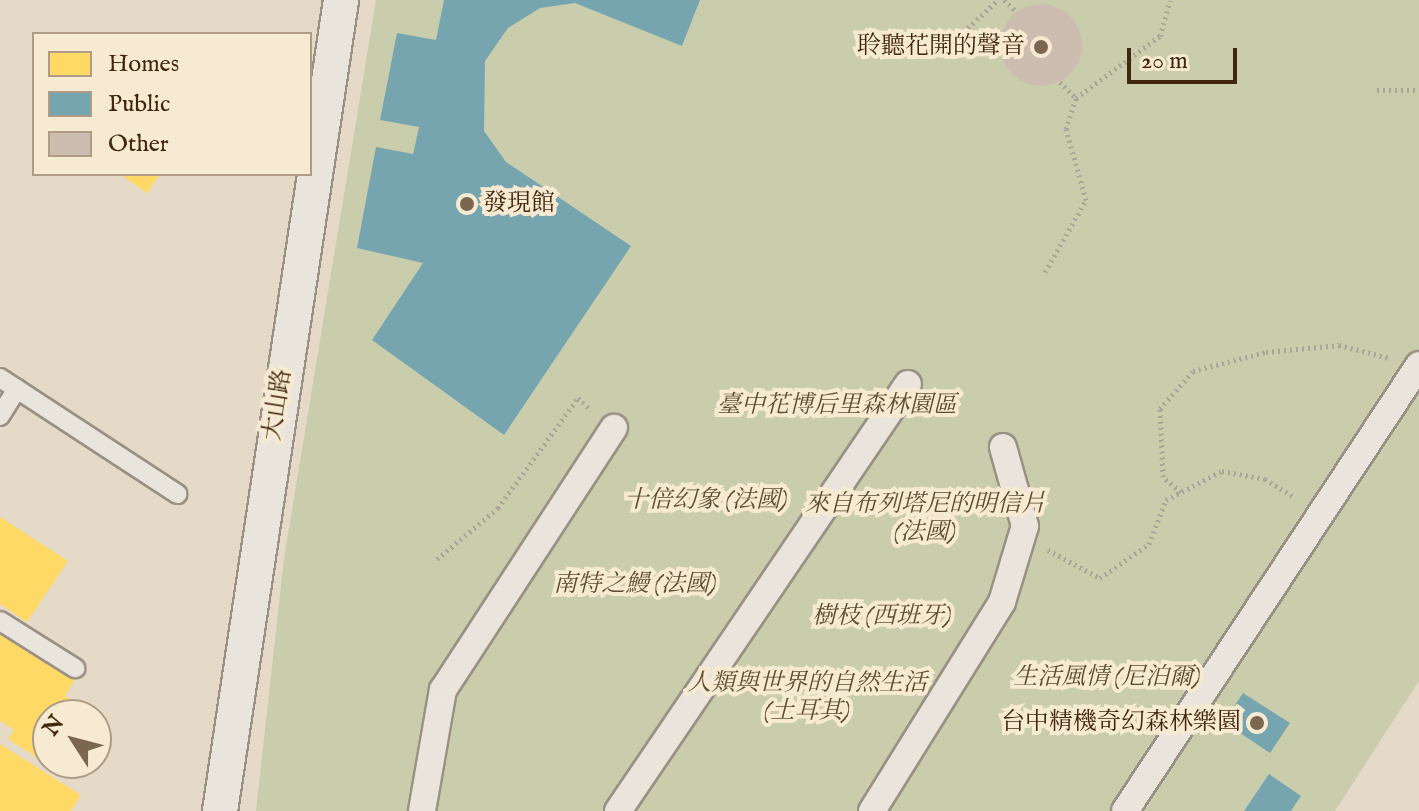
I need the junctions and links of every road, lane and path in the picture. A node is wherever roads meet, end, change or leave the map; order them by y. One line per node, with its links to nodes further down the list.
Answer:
1 (341, 0): 10 (street, 大山路)
2 (1001, 0): 4 (path); 5 (path)
3 (1170, 0): 9 (path)
4 (1017, 12)
5 (935, 39)
6 (1060, 82): 9 (path)
7 (1377, 90): 8 (path)
8 (1419, 90)
9 (1076, 98): 13 (path)
10 (315, 132): 11 (street, 大山路)
11 (312, 153)
12 (309, 176): 28 (street, 大山路)
13 (1045, 272)
14 (1419, 366): 21 (path); 23 (street)
15 (0, 378): 17 (lane)
16 (908, 384): 30 (street)
17 (17, 389): 18 (lane); 22 (lane)
18 (0, 416)
19 (614, 428): 25 (path); 29 (street)
20 (1003, 447): 24 (street)
21 (1181, 492): 23 (path); 24 (path)
22 (177, 494)
23 (1320, 512): 32 (street)
24 (1025, 526): 31 (street)
25 (437, 559)
26 (0, 621): 27 (lane)
27 (75, 668)
28 (220, 811)
29 (422, 811)
30 (618, 811)
31 (872, 811)
32 (1125, 811)

